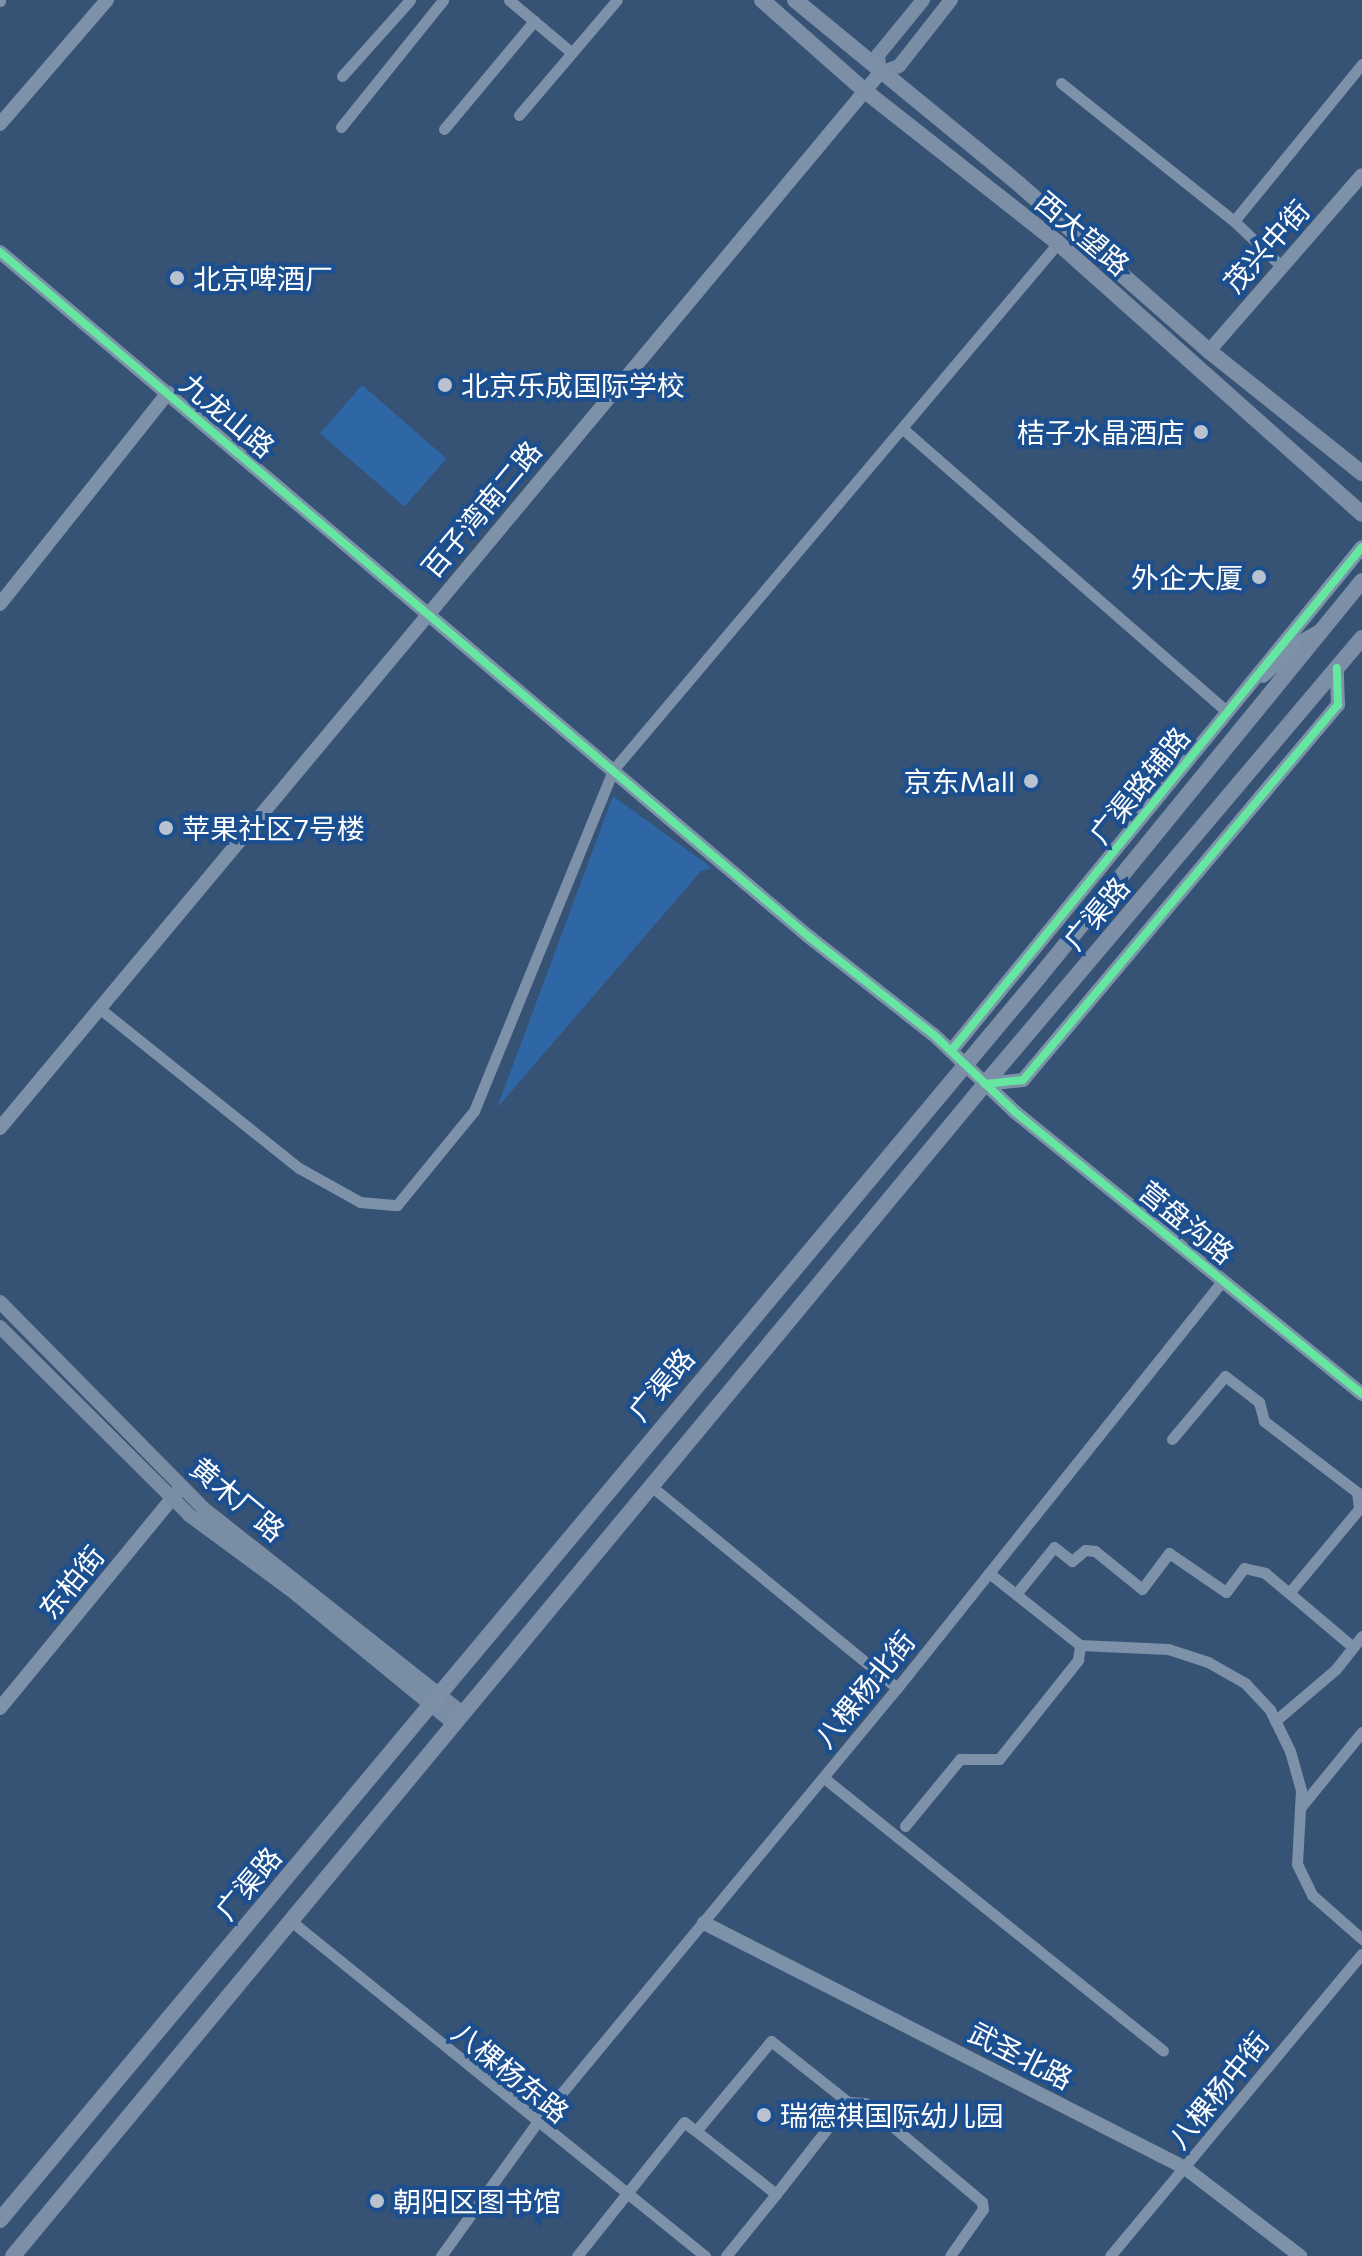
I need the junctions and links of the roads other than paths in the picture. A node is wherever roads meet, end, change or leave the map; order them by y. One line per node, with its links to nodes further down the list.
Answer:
1 (107, 0): 18 (street)
2 (410, 0): 14 (street)
3 (443, 0): 19 (street)
4 (509, 0): 10 (street)
5 (617, 0): 11 (street)
6 (762, 0): 16 (main road, 西大望路)
7 (795, 0): 13 (main road, 西大望路)
8 (923, 0): 13 (main road)
9 (951, 0): 13 (main road)
10 (534, 21): 11 (street); 20 (street)
11 (572, 53): 17 (street)
12 (1362, 64): 22 (street)
13 (880, 73): 16 (street, 百子湾南二路); 26 (main road, 西大望路)
14 (342, 76)
15 (1061, 83): 22 (street)
16 (865, 91): 23 (main road, 西大望路); 34 (street, 百子湾南二路)
17 (519, 115)
18 (0, 124)
19 (341, 127)
20 (444, 129)
21 (1362, 175): 25 (street, 茂兴中街)
22 (1234, 221): 25 (street)
23 (1058, 243): 28 (street); 30 (main road, 西大望路)
24 (0, 252): 27 (street, 九龙山路)
25 (1279, 264): 26 (street, 茂兴中街)
26 (1209, 351): 29 (main road, 西大望路)
27 (168, 393): 33 (street); 34 (street, 九龙山路)
28 (903, 429): 39 (street); 40 (street)
29 (1362, 473)
30 (1362, 514)
31 (1362, 547): 38 (street, 广渠路辅路)
32 (1362, 581): 35 (main road, 广渠路)
33 (0, 604)
34 (428, 612): 40 (street, 九龙山路); 41 (street, 百子湾南二路)
35 (1322, 630): 38 (street); 43 (main road, 广渠路)
36 (1362, 638): 37 (main road, 广渠路)
37 (1337, 668): 44 (main road, 广渠路); 44 (street)
38 (1249, 685): 39 (street, 广渠路辅路)
39 (1226, 711): 42 (street, 广渠路辅路)
40 (613, 770): 41 (street); 42 (street, 营盘沟路)
41 (99, 1008): 45 (street, 百子湾南二路)
42 (951, 1051): 43 (street, 营盘沟路)
43 (965, 1064): 44 (street, 营盘沟路); 61 (main road, 广渠路)
44 (985, 1084): 46 (street, 营盘沟路); 51 (main road, 广渠路)
45 (0, 1128)
46 (1223, 1280): 49 (street, 营盘沟路); 53 (street, 八棵杨北街)
47 (0, 1302): 52 (main road, 黄木厂路)
48 (0, 1327): 52 (main road, 黄木厂路)
49 (1362, 1394)
50 (1172, 1439): 54 (street)
51 (651, 1486): 60 (street); 63 (main road, 广渠路)
52 (176, 1493): 61 (main road, 黄木厂路); 62 (street, 东柏街)
53 (989, 1573): 55 (street); 60 (street, 八棵杨北街)
54 (1289, 1593): 55 (street); 58 (street)
55 (1016, 1594): 57 (street)
56 (1362, 1636): 58 (street)
57 (1080, 1645): 64 (street); 68 (street)
58 (1353, 1647): 64 (street)
59 (1310, 1680): 64 (street)
60 (897, 1688): 66 (street, 八棵杨北街)
61 (436, 1700): 63 (main road, 黄木厂路); 80 (main road, 广渠路)
62 (0, 1708)
63 (458, 1718): 69 (main road, 广渠路)
64 (1280, 1718): 67 (street)
65 (1362, 1732): 67 (street)
66 (824, 1778): 70 (street, 八棵杨北街); 73 (street)
67 (1300, 1808): 71 (street)
68 (905, 1826)
69 (291, 1921): 75 (street, 八棵杨东路); 81 (main road, 广渠路)
70 (704, 1923): 75 (street, 八棵杨北街); 77 (street, 武圣北路)
71 (1362, 1939)
72 (1362, 1954): 77 (street, 八棵杨中街)
73 (1163, 2051)
74 (848, 2102): 76 (street); 79 (street); 86 (street)
75 (536, 2124): 78 (street, 八棵杨东路); 82 (street, 八棵杨北街)
76 (696, 2131): 78 (street); 79 (street)
77 (1185, 2168): 87 (street, 八棵杨中街); 88 (street, 武圣北路)
78 (624, 2194): 83 (street); 84 (street, 八棵杨东路)
79 (776, 2194): 85 (street)
80 (0, 2220)
81 (13, 2256)
82 (441, 2256)
83 (577, 2256)
84 (705, 2256)
85 (726, 2256)
86 (950, 2256)
87 (1110, 2256)
88 (1300, 2256)

